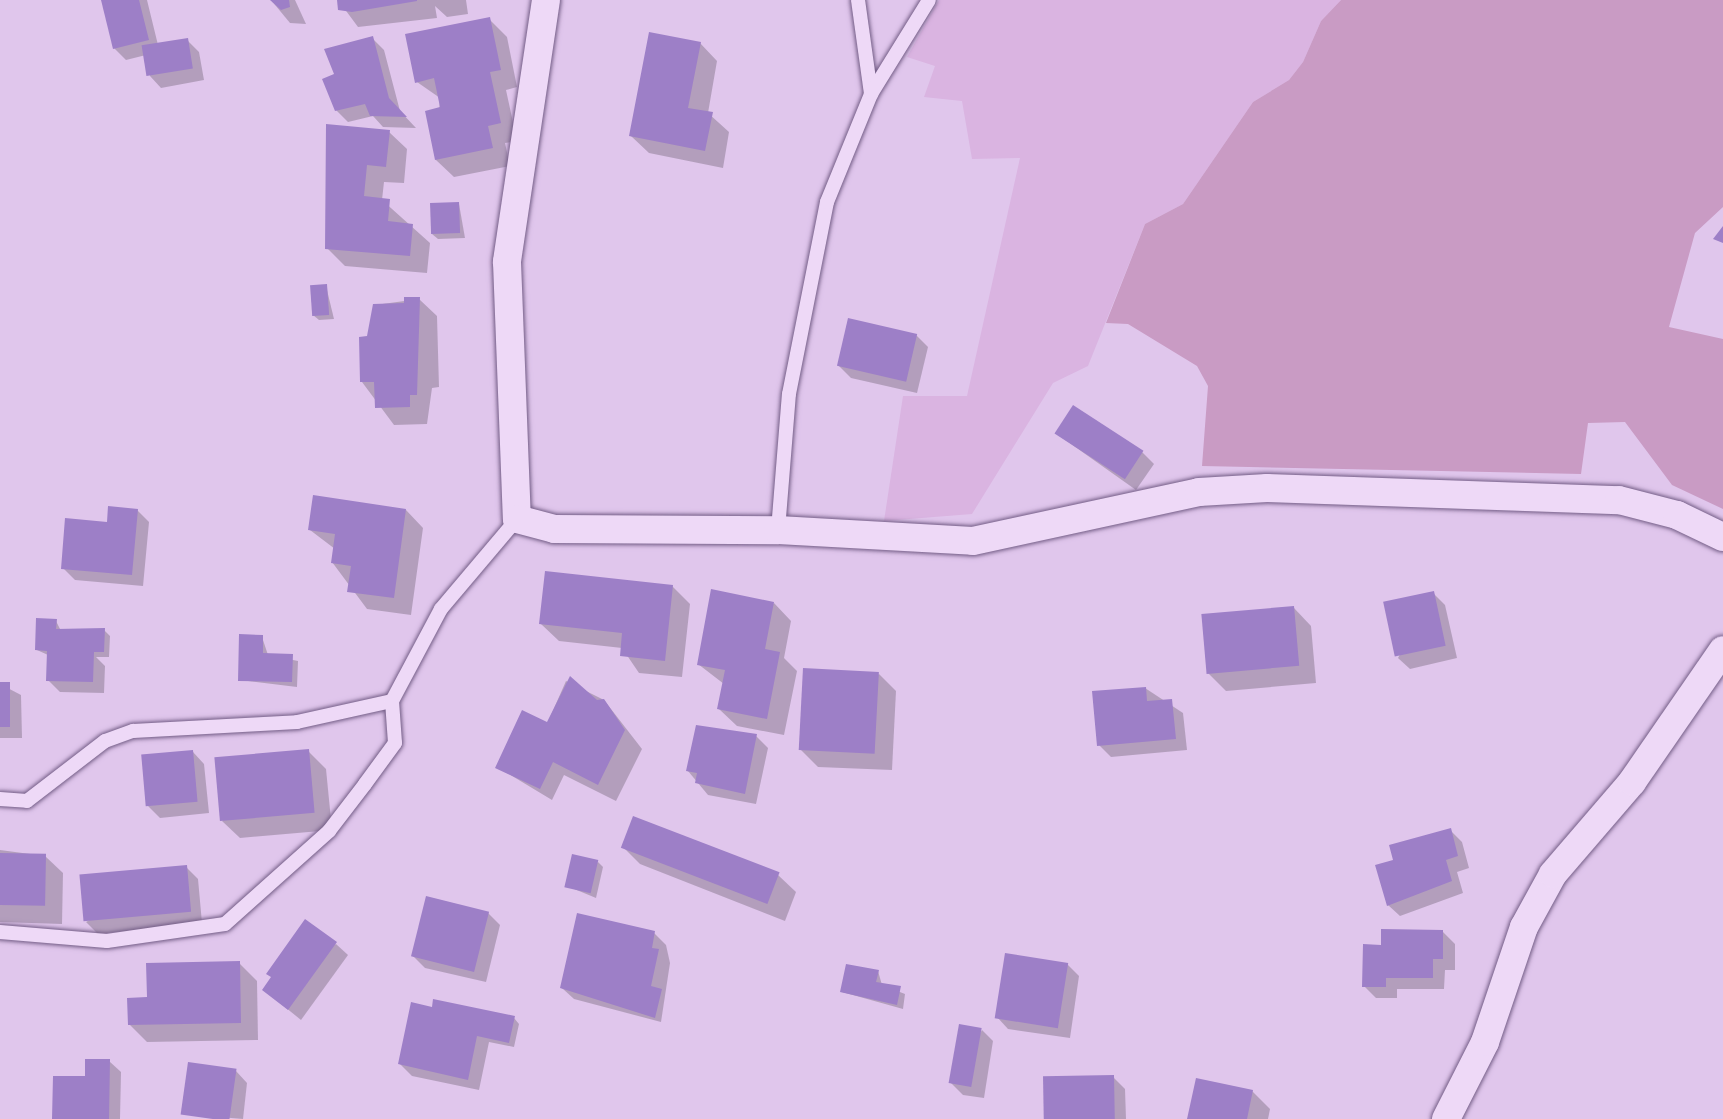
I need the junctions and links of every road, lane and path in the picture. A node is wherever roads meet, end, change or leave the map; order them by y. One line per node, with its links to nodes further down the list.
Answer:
1 (545, 0): 5 (street)
2 (858, 0): 4 (lane)
3 (929, 0): 4 (lane)
4 (871, 93): 6 (lane)
5 (517, 519): 6 (street); 9 (lane)
6 (778, 530): 7 (street)
7 (1723, 537)
8 (1723, 650): 12 (street)
9 (392, 701): 10 (lane); 11 (lane)
10 (0, 799)
11 (0, 932)
12 (1446, 1119)

